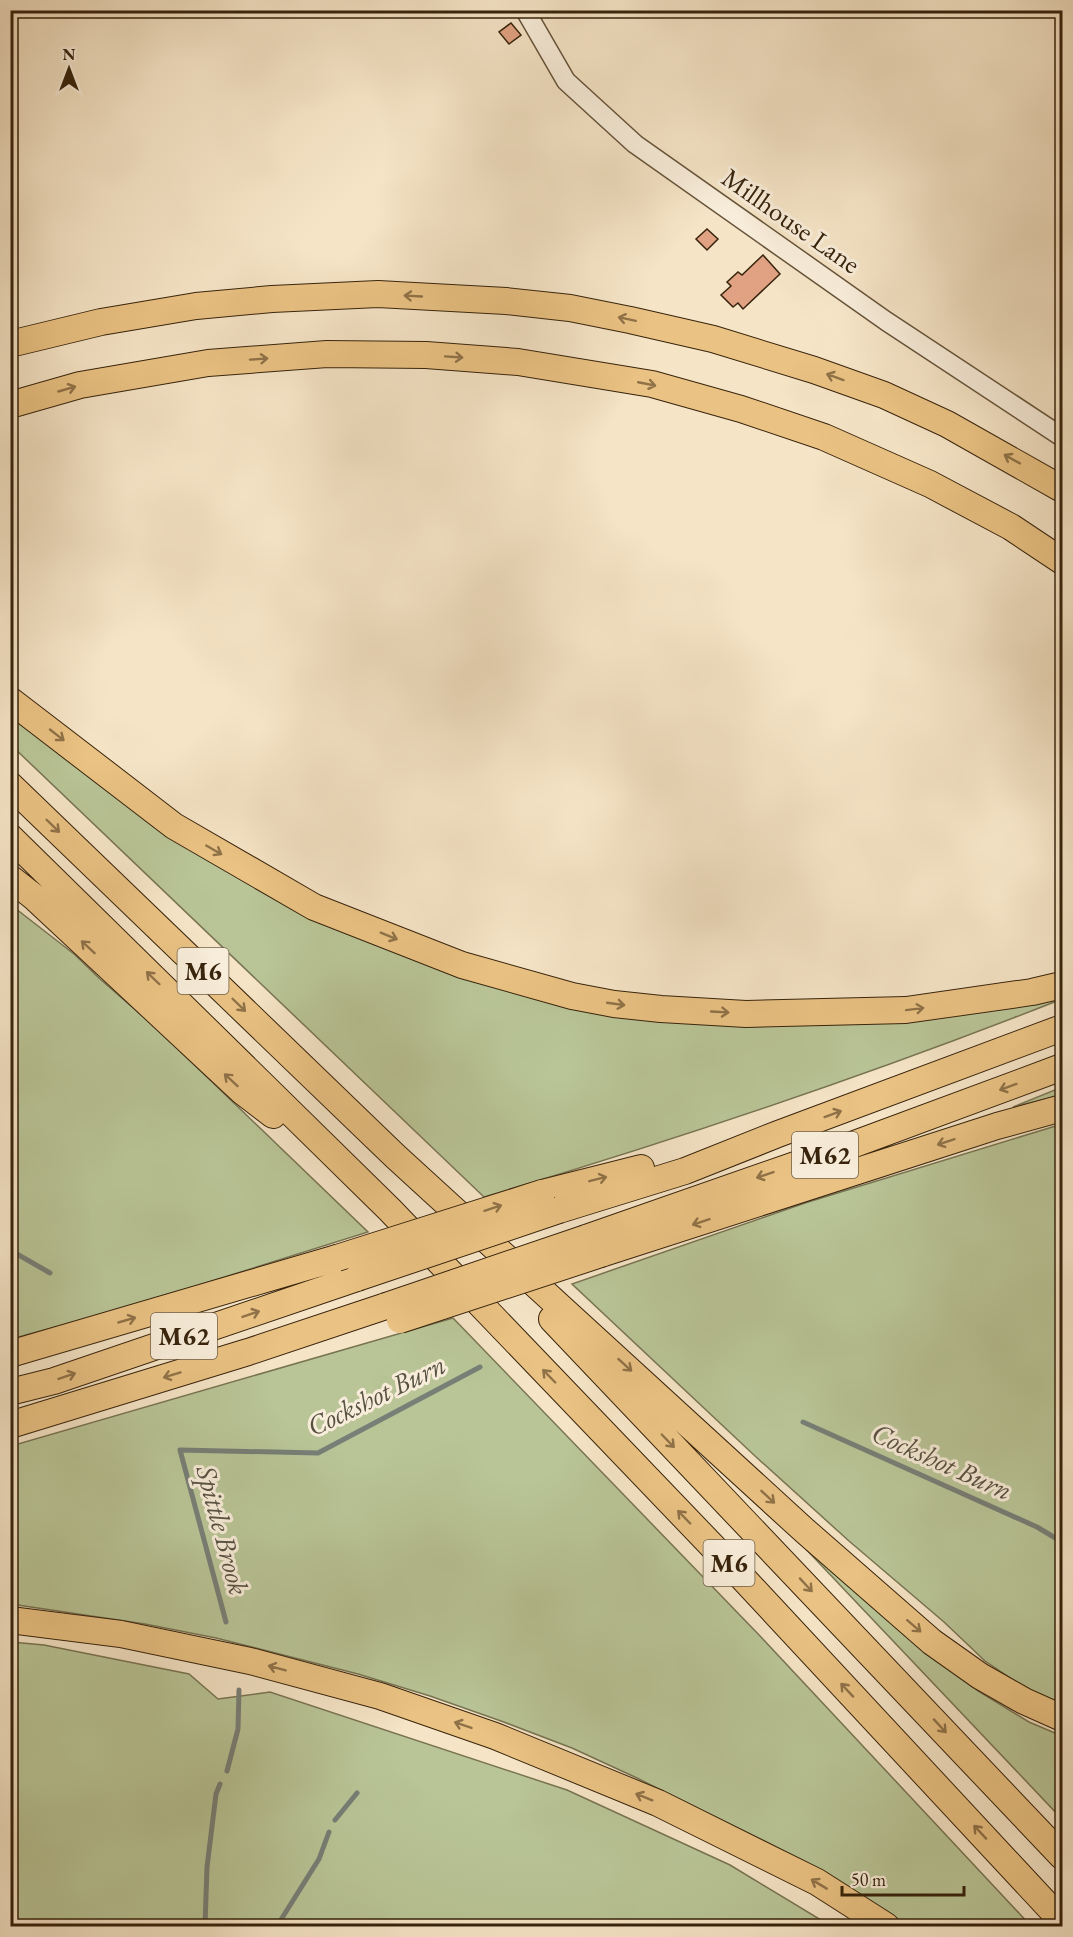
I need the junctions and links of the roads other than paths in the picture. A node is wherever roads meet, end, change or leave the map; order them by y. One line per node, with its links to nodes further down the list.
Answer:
1 (525, 10): 4 (street, Millhouse Lane)
2 (10, 344): 5 (highway, one-way to 2)
3 (10, 405): 6 (highway, one-way to 6)
4 (1062, 437)
5 (1062, 489)
6 (1062, 561)
7 (10, 700): 11 (highway, one-way to 11)
8 (10, 786): 15 (highway, M6, one-way to 15)
9 (10, 837): 17 (highway, M6, one-way to 9)
10 (10, 878): 17 (highway, one-way to 10)
11 (1062, 985)
12 (1062, 1028): 16 (highway, M62, one-way to 12)
13 (1062, 1067): 18 (highway, M62, one-way to 18)
14 (1062, 1108): 18 (highway, one-way to 18)
15 (395, 1156): 23 (highway, one-way to 23); 24 (highway, M6, one-way to 24)
16 (550, 1201): 19 (highway, one-way to 16, bridge); 20 (highway, M62, one-way to 16, bridge)
17 (390, 1210): 25 (highway, M6, one-way to 17)
18 (593, 1246): 21 (highway, M62, one-way to 21, bridge)
19 (10, 1354)
20 (10, 1392)
21 (10, 1425)
22 (10, 1620): 26 (highway, one-way to 22)
23 (1062, 1718)
24 (1062, 1856)
25 (1062, 1921)
26 (886, 1926)

